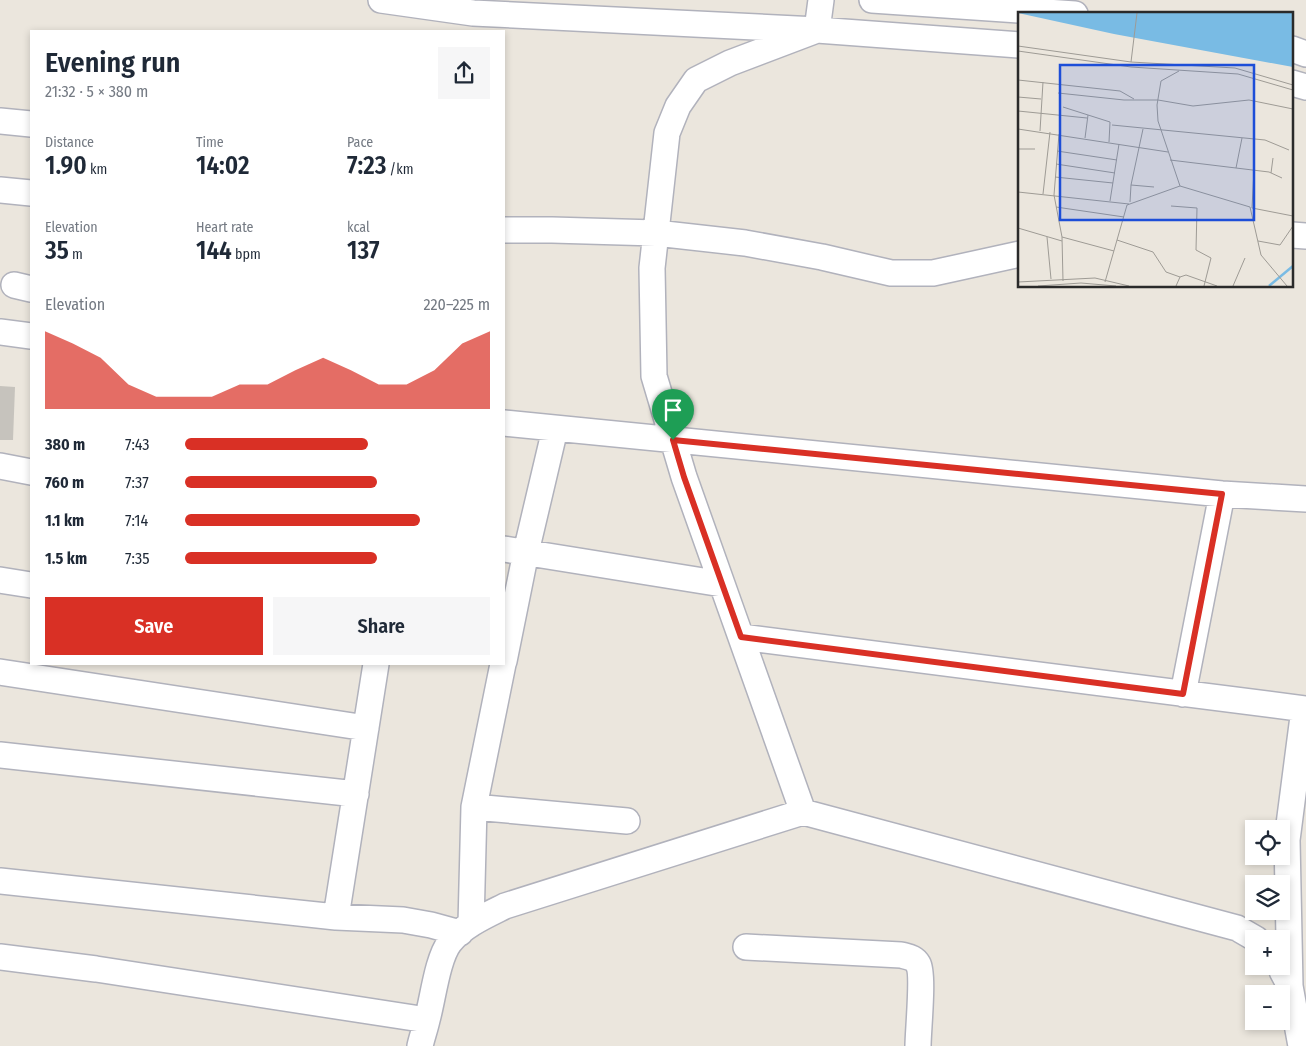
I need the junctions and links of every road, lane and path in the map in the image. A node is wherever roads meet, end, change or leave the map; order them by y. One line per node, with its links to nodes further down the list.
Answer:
1 (381, 0): 4 (street)
2 (821, 0): 6 (street)
3 (872, 0): 5 (street)
4 (473, 6): 6 (street)
5 (1046, 12)
6 (817, 30): 7 (street); 13 (street)
7 (1018, 46)
8 (0, 121): 9 (street)
9 (30, 124)
10 (0, 190): 11 (street)
11 (30, 193)
12 (505, 230): 13 (street)
13 (656, 233): 14 (street); 19 (street)
14 (1018, 254)
15 (0, 332): 16 (street)
16 (30, 336)
17 (505, 423): 18 (street)
18 (554, 429): 19 (street); 24 (street)
19 (673, 440): 22 (street); 26 (street)
20 (0, 466): 21 (street)
21 (30, 472)
22 (1222, 494): 23 (street); 33 (street)
23 (1306, 499)
24 (515, 551): 26 (street); 29 (street)
25 (0, 580): 27 (street)
26 (722, 584): 28 (street)
27 (30, 585)
28 (741, 637): 33 (street); 39 (street)
29 (505, 644)
30 (376, 665): 35 (street)
31 (502, 665): 38 (street)
32 (0, 672): 35 (street)
33 (1183, 694): 34 (street)
34 (1305, 709): 47 (street)
35 (366, 728): 37 (street)
36 (0, 755): 37 (street)
37 (356, 794): 42 (street)
38 (474, 808): 40 (street); 43 (street)
39 (803, 812): 43 (street); 44 (street)
40 (627, 821)
41 (0, 881): 42 (street)
42 (336, 917): 43 (street)
43 (466, 928): 48 (street)
44 (1245, 933)
45 (746, 947): 50 (street)
46 (0, 957): 48 (street)
47 (1291, 969): 51 (street)
48 (427, 1020): 49 (street)
49 (420, 1046)
50 (918, 1046)
51 (1301, 1046)

